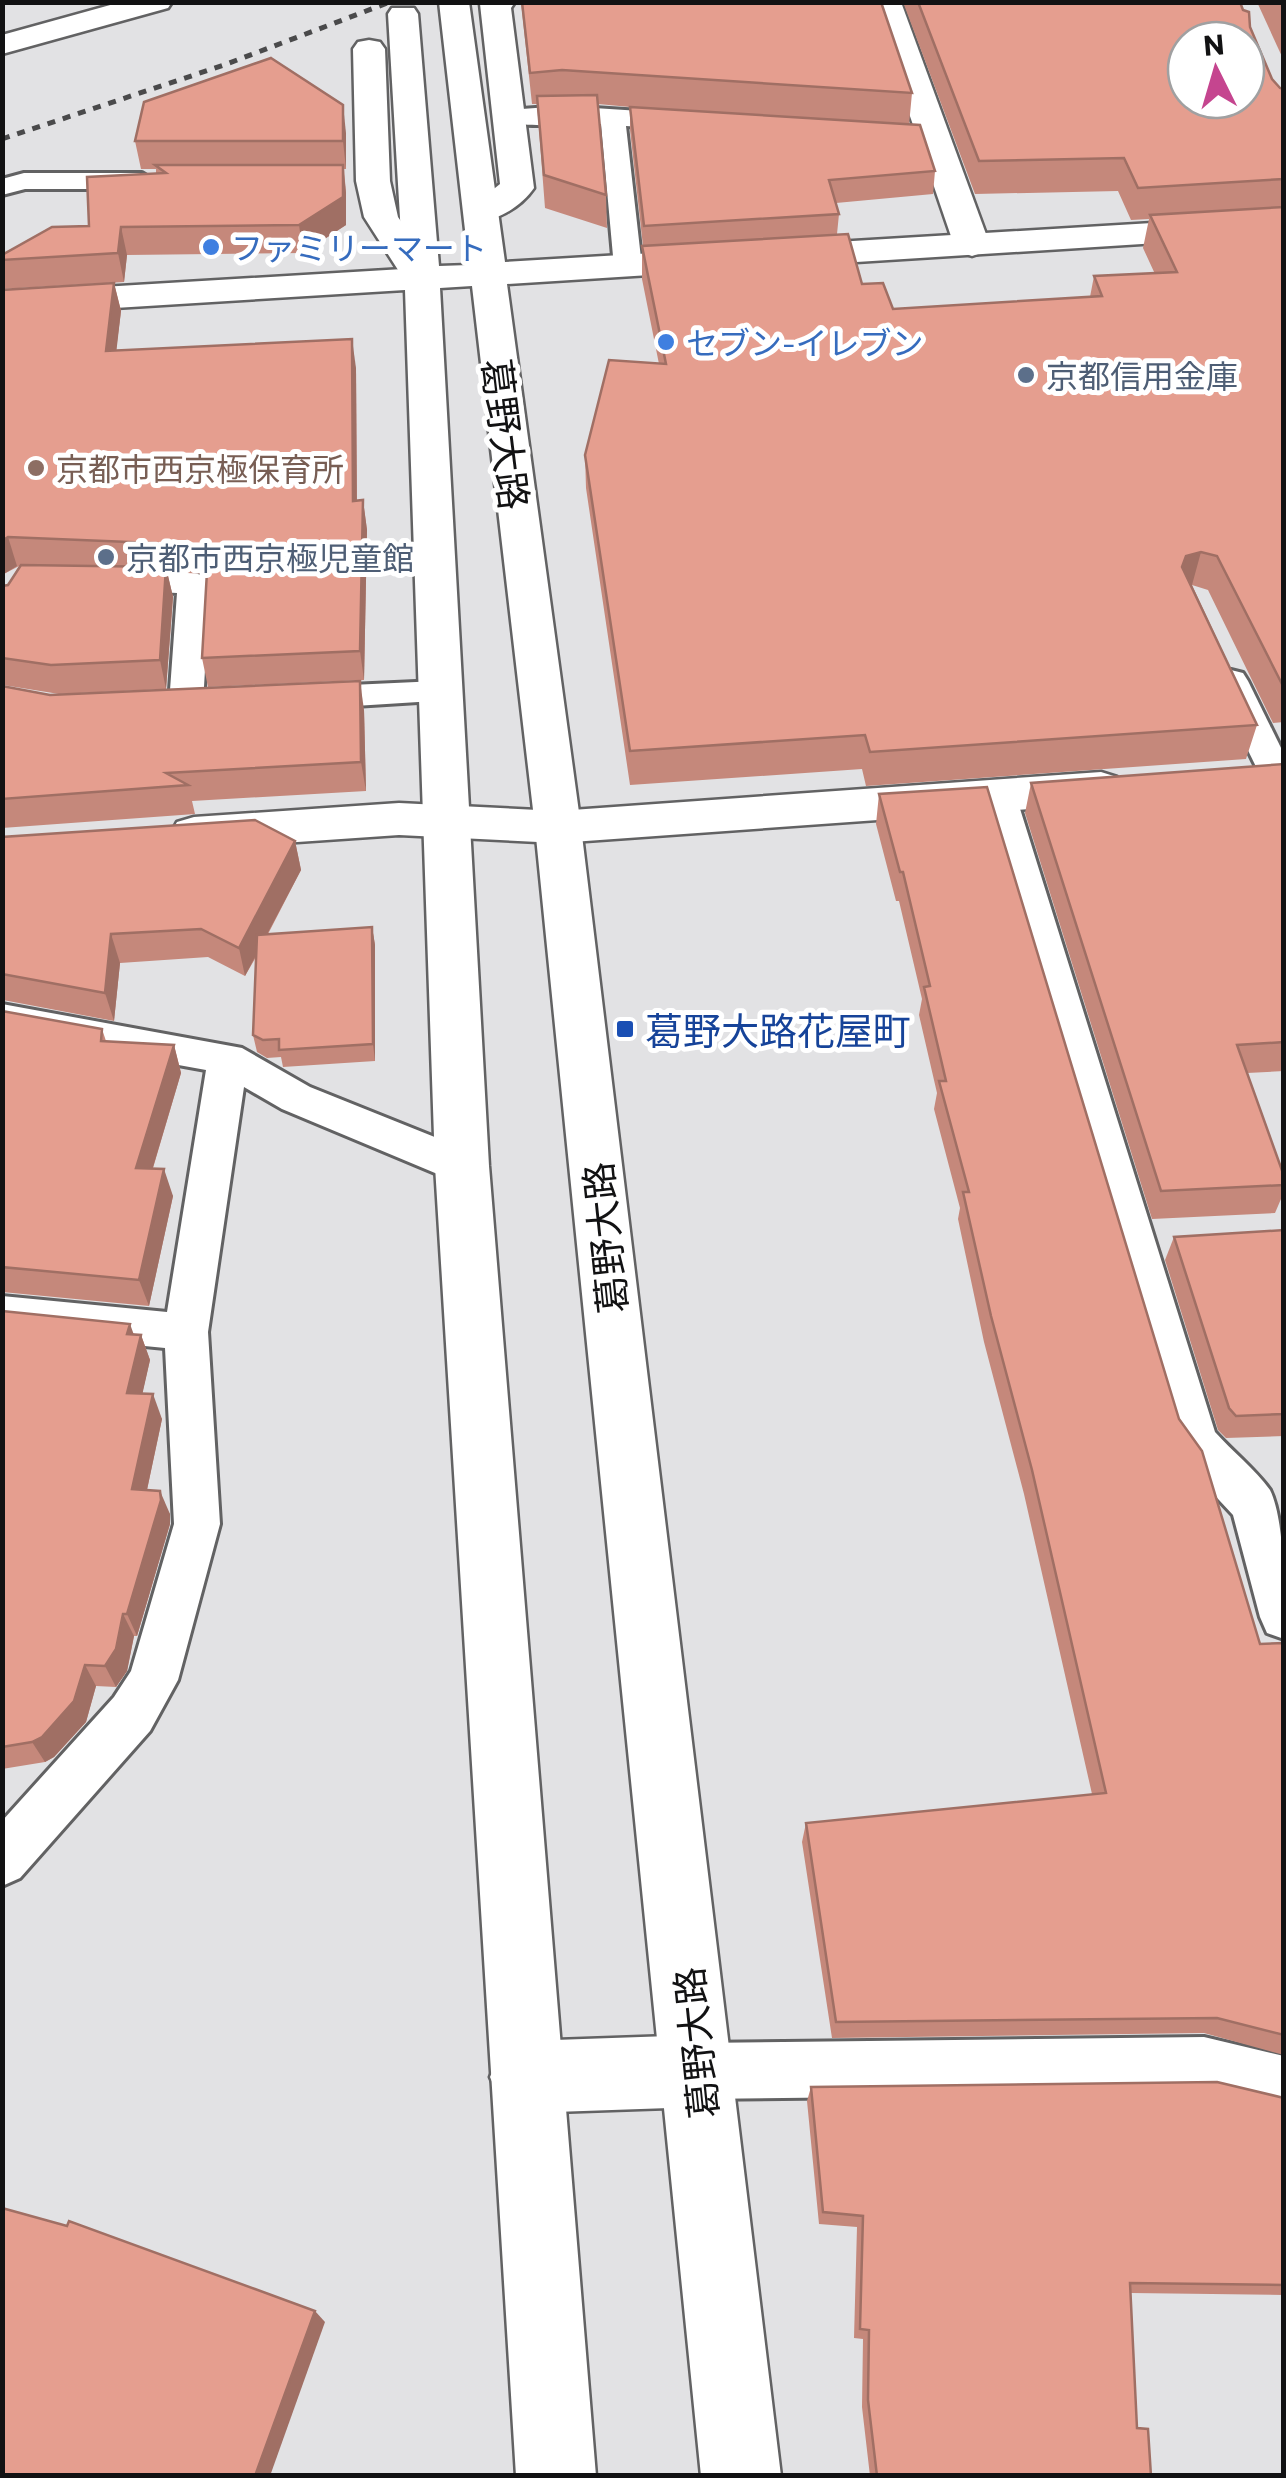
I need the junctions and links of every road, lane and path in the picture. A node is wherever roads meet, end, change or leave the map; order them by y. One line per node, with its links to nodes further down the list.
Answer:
1 (158, 2): 6 (street)
2 (454, 2): 14 (street, 葛野大路)
3 (500, 2): 9 (street)
4 (886, 2): 16 (street)
5 (403, 14): 19 (street, 葛野大路)
6 (59, 18): 7 (street)
7 (2, 45)
8 (369, 49): 19 (street)
9 (508, 118): 10 (lane); 14 (street)
10 (612, 118): 11 (lane); 17 (lane)
11 (707, 124)
12 (160, 181): 13 (lane)
13 (2, 186)
14 (482, 212): 18 (street, 葛野大路)
15 (1284, 225): 16 (street)
16 (972, 245): 17 (street)
17 (628, 267): 18 (street)
18 (488, 276): 19 (street); 32 (street, 葛野大路)
19 (422, 279): 20 (street); 23 (street, 葛野大路)
20 (2, 304)
21 (76, 582): 26 (lane)
22 (1217, 650): 28 (lane)
23 (438, 692): 24 (lane); 31 (street, 葛野大路)
24 (280, 700)
25 (224, 702): 26 (lane)
26 (186, 704): 27 (lane)
27 (150, 705)
28 (1265, 776)
29 (1137, 786): 30 (street)
30 (998, 796): 32 (street); 39 (lane)
31 (444, 821): 32 (street); 33 (street); 36 (street, 葛野大路)
32 (558, 827): 42 (street, 葛野大路)
33 (141, 837)
34 (2, 1018): 35 (lane)
35 (228, 1060): 36 (lane); 38 (lane)
36 (462, 1166): 43 (street, 葛野大路)
37 (2, 1314): 38 (lane)
38 (186, 1332): 41 (lane)
39 (1269, 1500): 40 (lane)
40 (1284, 1617)
41 (2, 1860)
42 (698, 2071): 43 (street); 44 (lane); 46 (street, 葛野大路)
43 (526, 2077): 45 (street, 葛野大路)
44 (1284, 2084)
45 (556, 2476)
46 (741, 2476)

